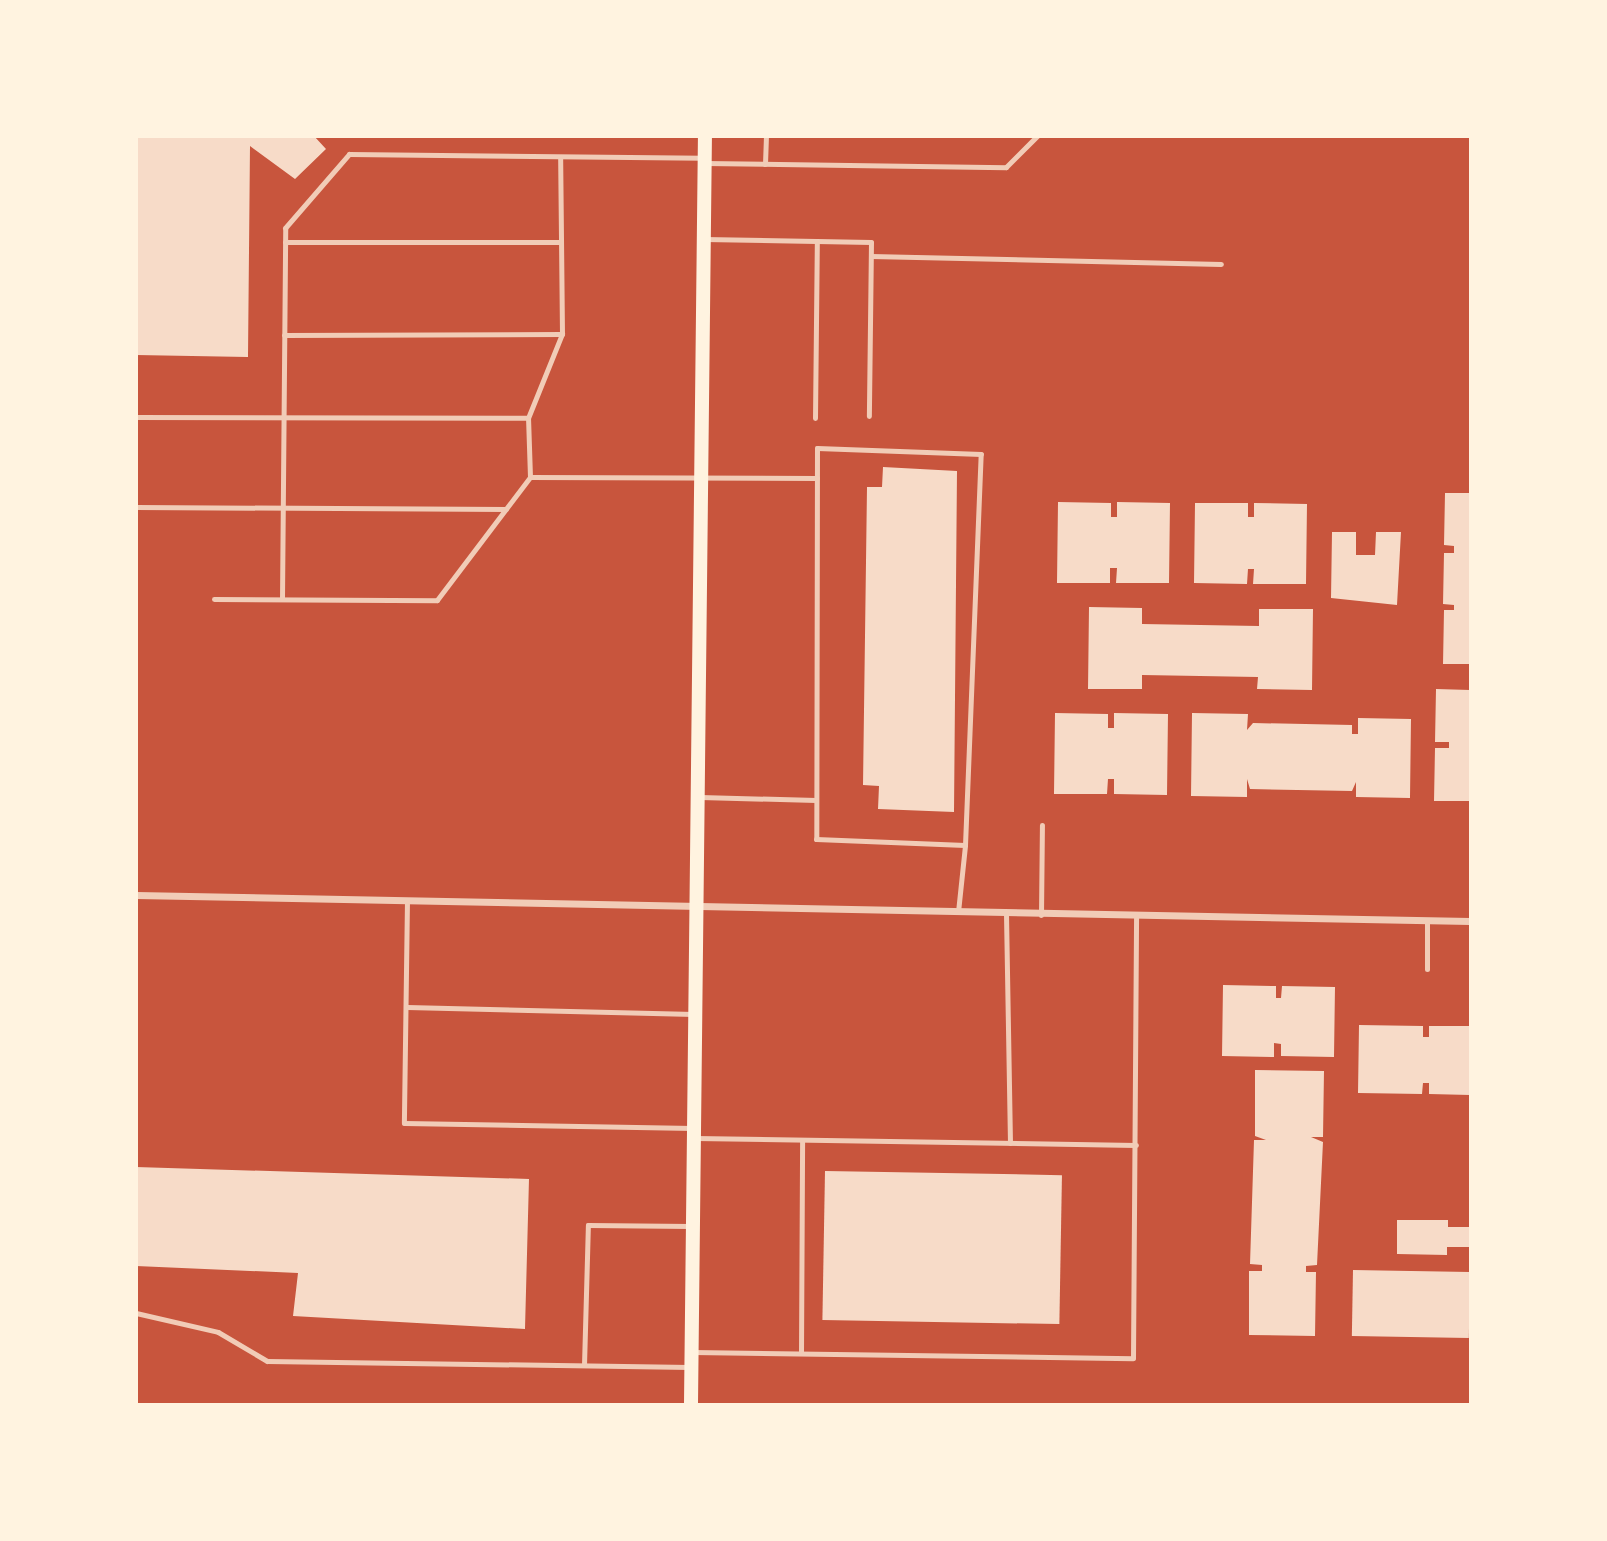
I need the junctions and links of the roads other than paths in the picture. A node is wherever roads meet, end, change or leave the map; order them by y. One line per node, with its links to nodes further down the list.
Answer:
1 (705, 136): 5 (main road)
2 (766, 136): 6 (lane)
3 (1037, 136): 6 (lane)
4 (560, 156): 5 (lane); 9 (lane); 10 (lane)
5 (705, 161): 6 (lane); 7 (main road)
6 (765, 164)
7 (704, 239): 8 (lane); 20 (main road)
8 (817, 241): 11 (lane); 19 (lane)
9 (285, 242): 10 (lane); 14 (lane)
10 (561, 242): 13 (lane)
11 (871, 256): 12 (lane); 15 (lane)
12 (1221, 264)
13 (562, 334): 14 (lane); 18 (lane)
14 (284, 335): 17 (lane)
15 (869, 416)
16 (136, 417): 17 (lane)
17 (284, 417): 18 (lane); 24 (lane)
18 (528, 418): 21 (lane)
19 (815, 418)
20 (702, 473): 21 (lane); 22 (lane); 28 (main road)
21 (530, 477): 25 (lane)
22 (817, 478): 29 (lane); 31 (lane)
23 (136, 507): 24 (lane)
24 (283, 508): 25 (lane); 26 (lane)
25 (506, 509): 26 (lane)
26 (282, 599): 27 (lane)
27 (214, 600)
28 (698, 797): 29 (lane); 34 (main road)
29 (816, 800): 31 (lane)
30 (1042, 825): 37 (lane)
31 (965, 845): 35 (lane)
32 (136, 895): 33 (street)
33 (407, 900): 34 (street); 42 (lane)
34 (697, 909): 35 (street); 43 (main road)
35 (958, 913): 36 (street)
36 (1006, 914): 37 (street); 46 (lane)
37 (1041, 915): 38 (street)
38 (1136, 916): 39 (street); 47 (lane)
39 (1427, 921): 40 (street); 41 (lane)
40 (1471, 921)
41 (1427, 970)
42 (407, 1007): 43 (lane); 44 (lane)
43 (696, 1014): 44 (main road)
44 (695, 1133): 45 (lane); 48 (main road)
45 (802, 1140): 46 (lane); 51 (lane)
46 (1010, 1143): 47 (lane)
47 (1136, 1145): 51 (lane)
48 (694, 1226): 50 (main road); 52 (lane)
49 (136, 1313): 52 (lane)
50 (692, 1352): 51 (lane); 53 (main road)
51 (801, 1353)
52 (584, 1365): 53 (lane)
53 (692, 1367): 54 (main road)
54 (691, 1405)

